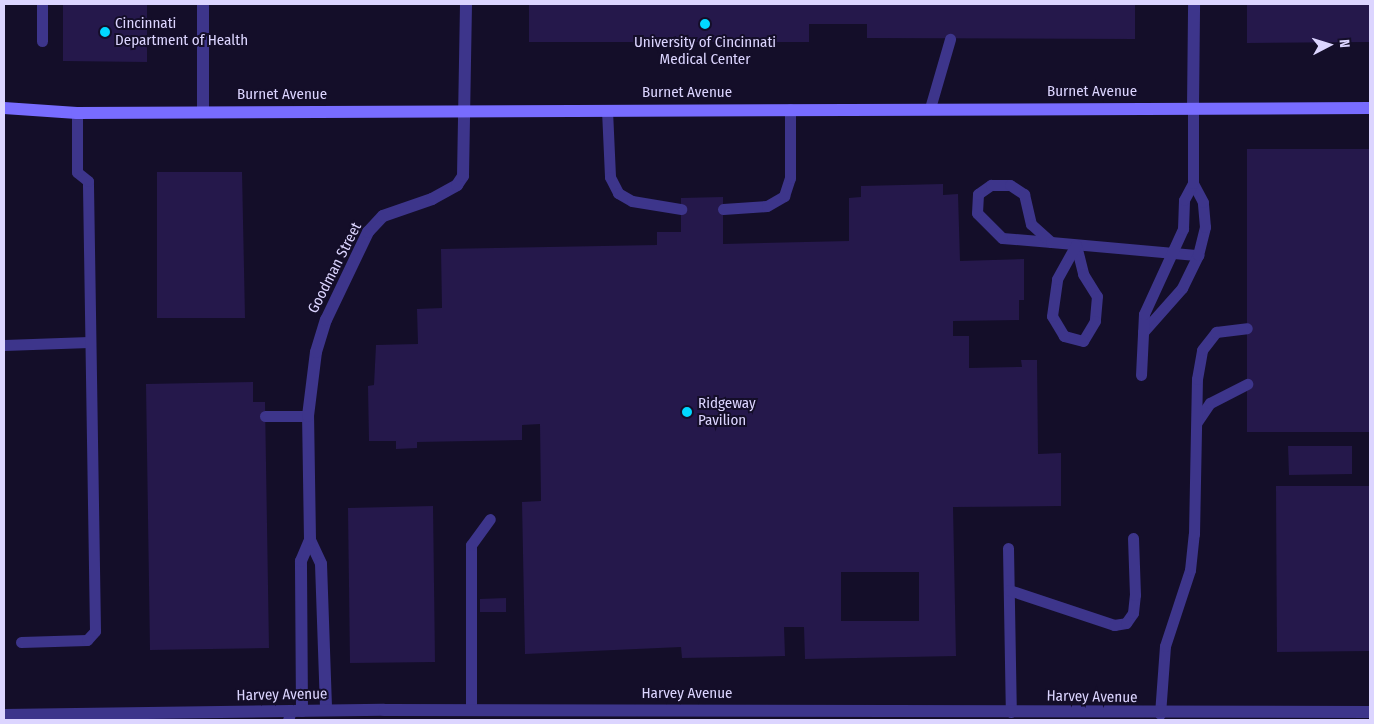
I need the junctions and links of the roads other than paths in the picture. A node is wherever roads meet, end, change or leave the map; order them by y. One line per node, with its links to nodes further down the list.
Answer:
1 (42, 4): 6 (lane)
2 (203, 4): 14 (street)
3 (466, 4): 13 (street, Goodman Street)
4 (1194, 4): 7 (street)
5 (950, 39): 9 (lane)
6 (42, 41)
7 (1193, 107): 9 (street, Burnet Avenue); 10 (street, Burnet Avenue); 16 (lane)
8 (4, 108): 15 (street, Burnet Avenue)
9 (930, 108): 11 (street, Burnet Avenue)
10 (1370, 108)
11 (790, 109): 12 (street, Burnet Avenue); 17 (lane)
12 (608, 110): 13 (street, Burnet Avenue); 18 (lane)
13 (466, 111): 14 (street, Burnet Avenue); 30 (street, Goodman Street)
14 (203, 112): 15 (street, Burnet Avenue)
15 (77, 113): 25 (lane)
16 (1192, 183): 21 (lane); 22 (lane)
17 (723, 209)
18 (680, 210)
19 (1051, 242): 19 (lane); 20 (lane)
20 (1076, 244): 20 (lane); 21 (lane)
21 (1172, 252): 22 (lane); 24 (lane)
22 (1198, 255): 24 (lane)
23 (1247, 328): 31 (lane)
24 (1143, 332): 27 (lane)
25 (89, 342): 26 (lane); 37 (lane)
26 (4, 345)
27 (1141, 375)
28 (1247, 384): 31 (lane)
29 (265, 416): 30 (lane)
30 (308, 416): 34 (street, Goodman Street)
31 (1197, 422): 45 (lane)
32 (490, 519): 39 (lane)
33 (1133, 538): 36 (lane)
34 (310, 540): 38 (street, Goodman Street); 43 (street, Goodman Street)
35 (1008, 548): 36 (lane)
36 (1009, 590): 40 (lane)
37 (21, 642)
38 (326, 710): 39 (street, Harvey Avenue); 43 (street, Harvey Avenue)
39 (471, 710): 44 (street, Harvey Avenue)
40 (1011, 712): 44 (street, Harvey Avenue); 45 (street, Harvey Avenue)
41 (1370, 712): 45 (street, Harvey Avenue)
42 (4, 714): 43 (street, Harvey Avenue)
43 (294, 715)
44 (875, 715)
45 (1160, 717)

